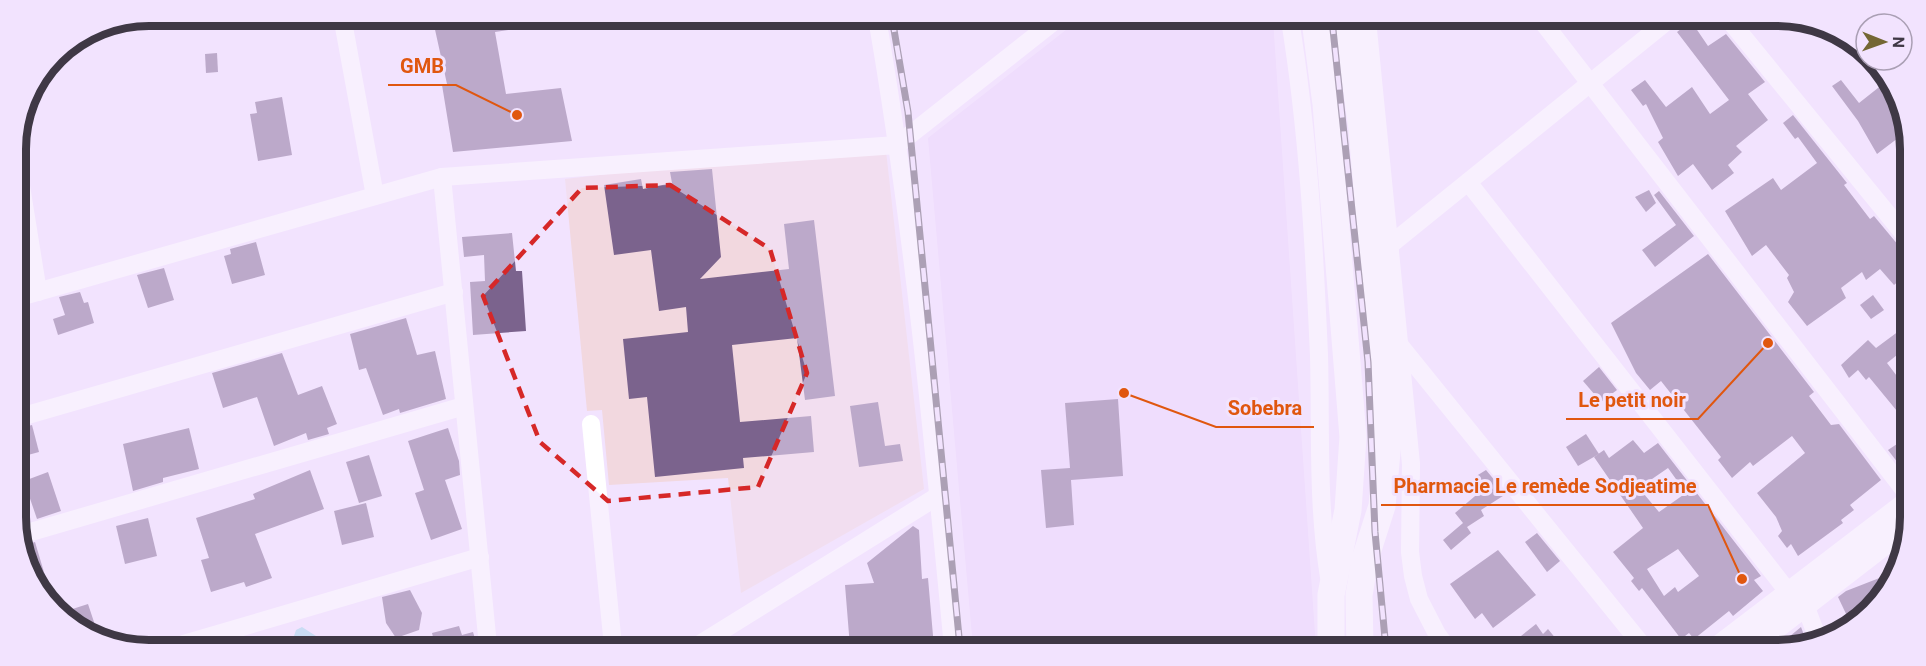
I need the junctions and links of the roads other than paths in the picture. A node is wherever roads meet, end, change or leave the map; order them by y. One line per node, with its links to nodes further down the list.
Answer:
1 (344, 26): 15 (street)
2 (878, 26): 12 (street)
3 (1047, 26): 12 (street)
4 (1291, 26): 24 (street)
5 (1316, 26): 23 (highway)
6 (1348, 26): 43 (highway)
7 (1368, 26): 18 (street)
8 (1546, 26): 11 (street)
9 (1661, 26): 11 (street)
10 (1734, 26): 17 (street)
11 (1590, 83): 14 (street); 28 (street)
12 (897, 145): 13 (street); 29 (street)
13 (442, 177): 15 (street); 20 (street)
14 (1468, 182): 18 (street); 35 (street)
15 (375, 196): 19 (street)
16 (26, 227): 19 (street)
17 (1900, 229)
18 (1390, 245): 22 (street)
19 (38, 292): 21 (street)
20 (454, 292): 25 (street); 26 (street)
21 (26, 295)
22 (1397, 342): 44 (street); 45 (street)
23 (1347, 353): 24 (street); 34 (highway)
24 (1319, 357): 34 (street)
25 (464, 406): 32 (street); 33 (street)
26 (26, 415)
27 (591, 424): 39 (street)
28 (1900, 485)
29 (938, 496): 40 (street); 41 (street)
30 (1900, 508): 35 (main road)
31 (1899, 532): 35 (main road)
32 (27, 533)
33 (480, 557): 37 (street); 38 (street)
34 (1331, 590): 42 (highway)
35 (1797, 599): 36 (street); 46 (main road); 47 (main road)
36 (1816, 634)
37 (198, 640)
38 (487, 640)
39 (611, 640)
40 (707, 640)
41 (951, 640)
42 (1331, 640)
43 (1360, 640)
44 (1441, 640)
45 (1638, 640)
46 (1730, 640)
47 (1757, 640)

